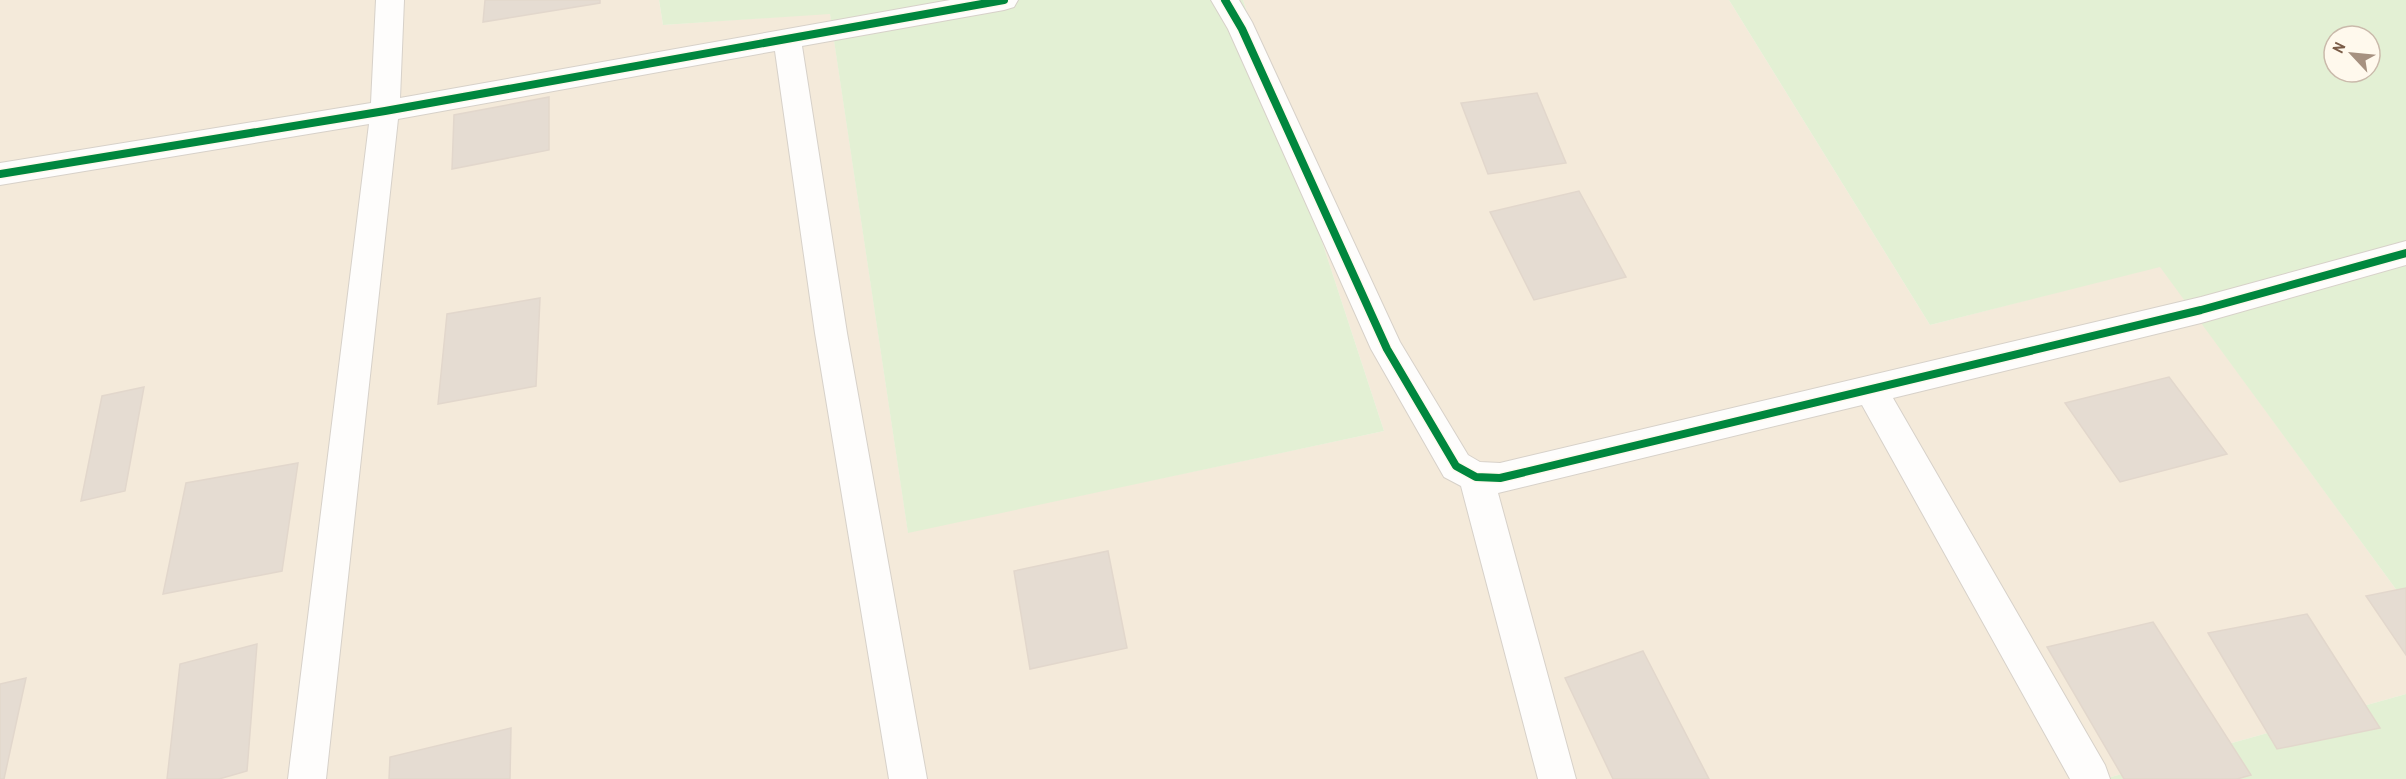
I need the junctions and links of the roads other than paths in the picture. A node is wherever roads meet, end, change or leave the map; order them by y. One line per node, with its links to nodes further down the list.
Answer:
1 (390, 0): 5 (street)
2 (1004, 0): 4 (street)
3 (1225, 0): 9 (street)
4 (787, 39): 5 (street); 11 (street)
5 (385, 111): 6 (street); 10 (street)
6 (0, 174)
7 (2406, 254): 8 (street)
8 (1871, 390): 9 (street); 13 (street)
9 (1476, 477): 12 (street)
10 (307, 779)
11 (908, 779)
12 (1557, 779)
13 (2091, 779)

